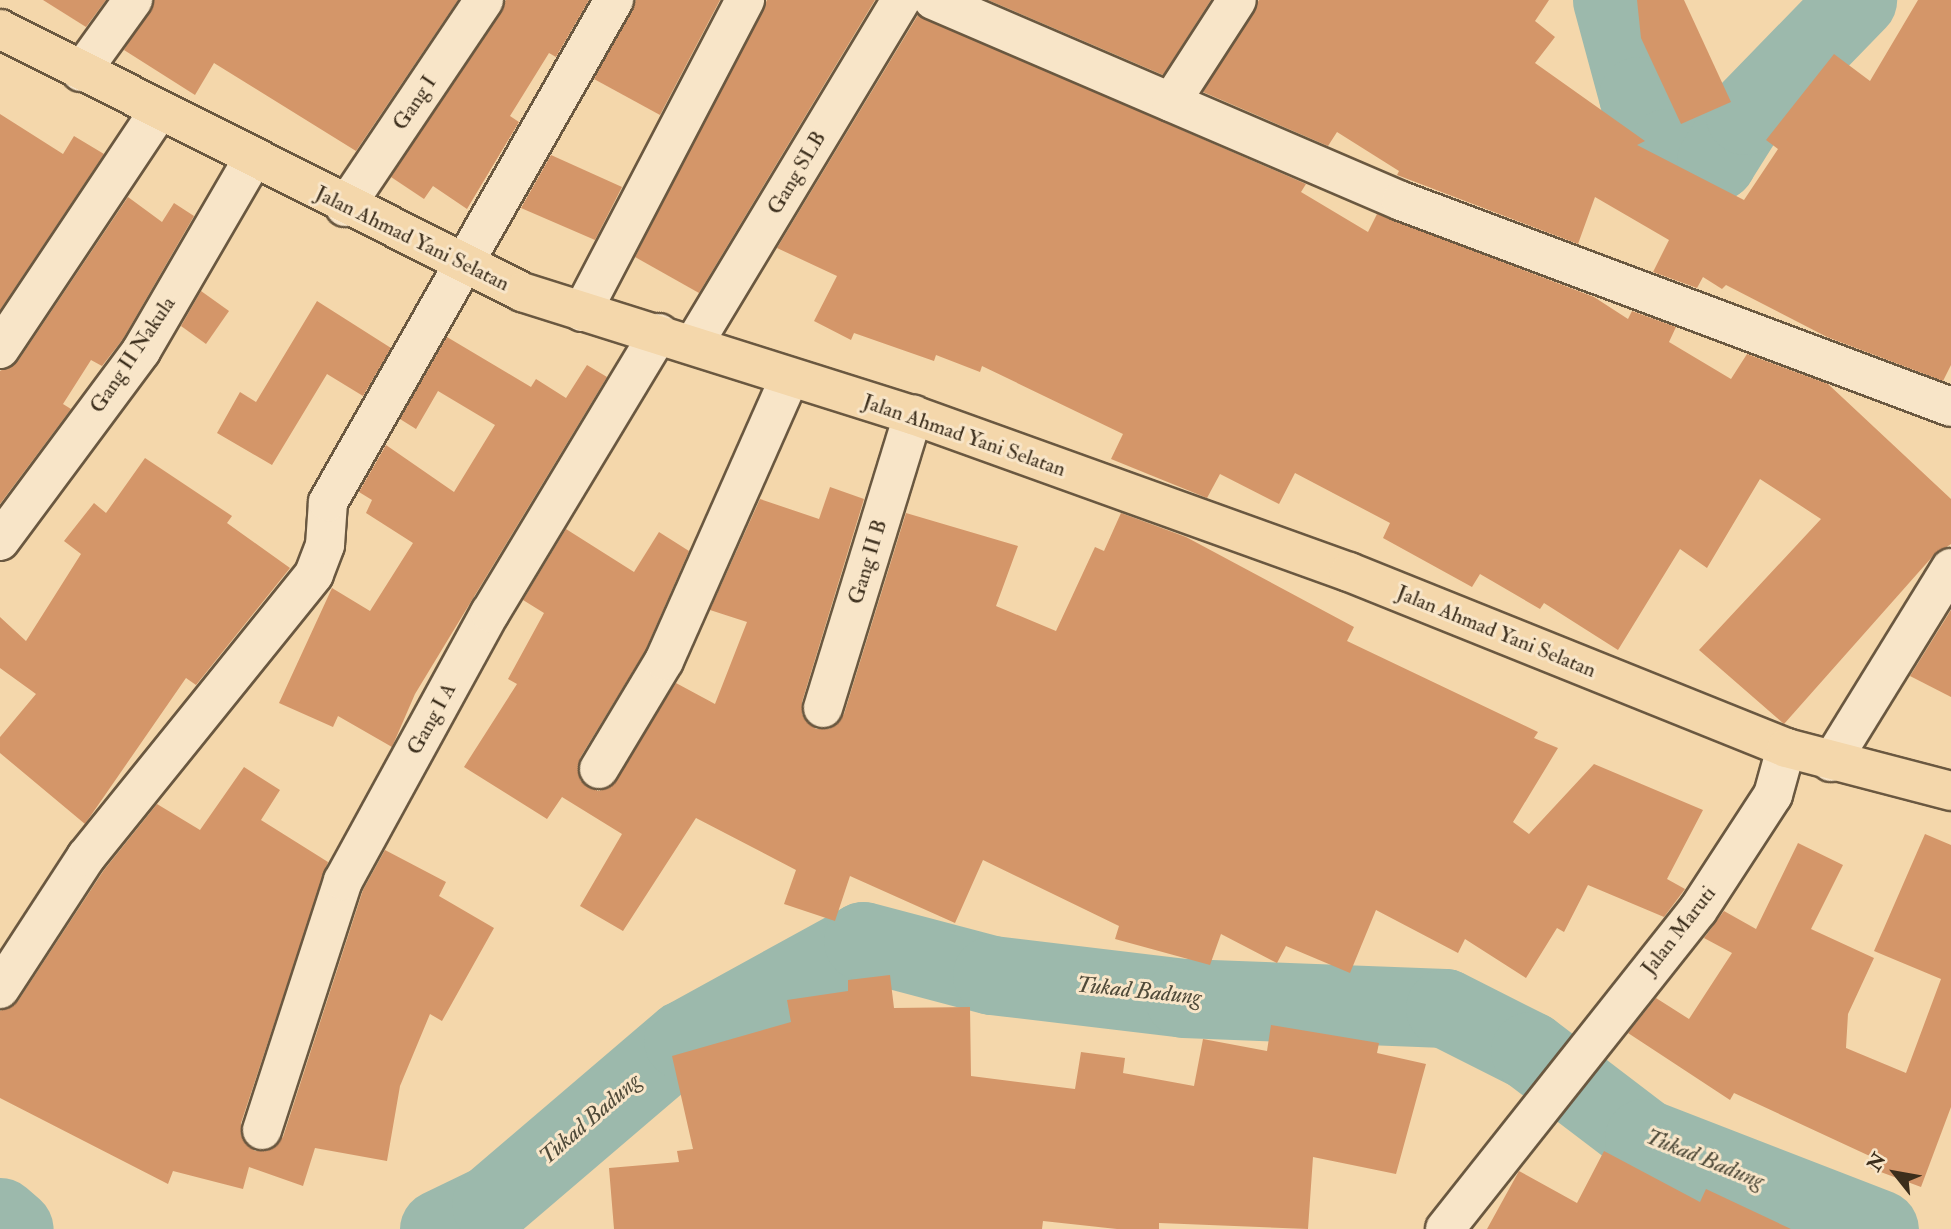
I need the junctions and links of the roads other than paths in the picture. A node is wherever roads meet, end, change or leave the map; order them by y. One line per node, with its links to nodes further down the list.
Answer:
1 (133, 0): 9 (street)
2 (484, 0): 13 (street, Gang I)
3 (614, 0): 14 (street)
4 (745, 0): 15 (street)
5 (901, 0): 16 (street, Gang SLB)
6 (933, 0): 10 (street)
7 (1237, 0): 10 (street)
8 (4, 39): 9 (main road, Jalan Ahmad Yani Selatan)
9 (81, 72): 11 (main road, Jalan Ahmad Yani Selatan)
10 (1171, 102): 19 (street)
11 (158, 111): 12 (main road, Jalan Ahmad Yani Selatan); 17 (street)
12 (253, 160): 13 (main road, Jalan Ahmad Yani Selatan); 21 (street, Gang II Nakula)
13 (345, 207): 14 (main road, Jalan Ahmad Yani Selatan)
14 (462, 267): 15 (main road, Jalan Ahmad Yani Selatan); 28 (street)
15 (582, 312): 16 (main road, Jalan Ahmad Yani Selatan)
16 (676, 339): 18 (main road, Jalan Ahmad Yani Selatan); 29 (street, Gang I A)
17 (0, 349)
18 (789, 379): 20 (main road, Jalan Ahmad Yani Selatan); 26 (street)
19 (1951, 407)
20 (913, 415): 23 (street, Gang II B); 24 (main road, Jalan Ahmad Yani Selatan)
21 (0, 541)
22 (1951, 568): 25 (street)
23 (823, 708)
24 (1786, 748): 25 (main road, Jalan Ahmad Yani Selatan); 30 (street, Jalan Maruti)
25 (1830, 762): 27 (main road, Jalan Ahmad Yani Selatan)
26 (598, 769)
27 (1951, 791)
28 (0, 989)
29 (262, 1130)
30 (1445, 1229)

